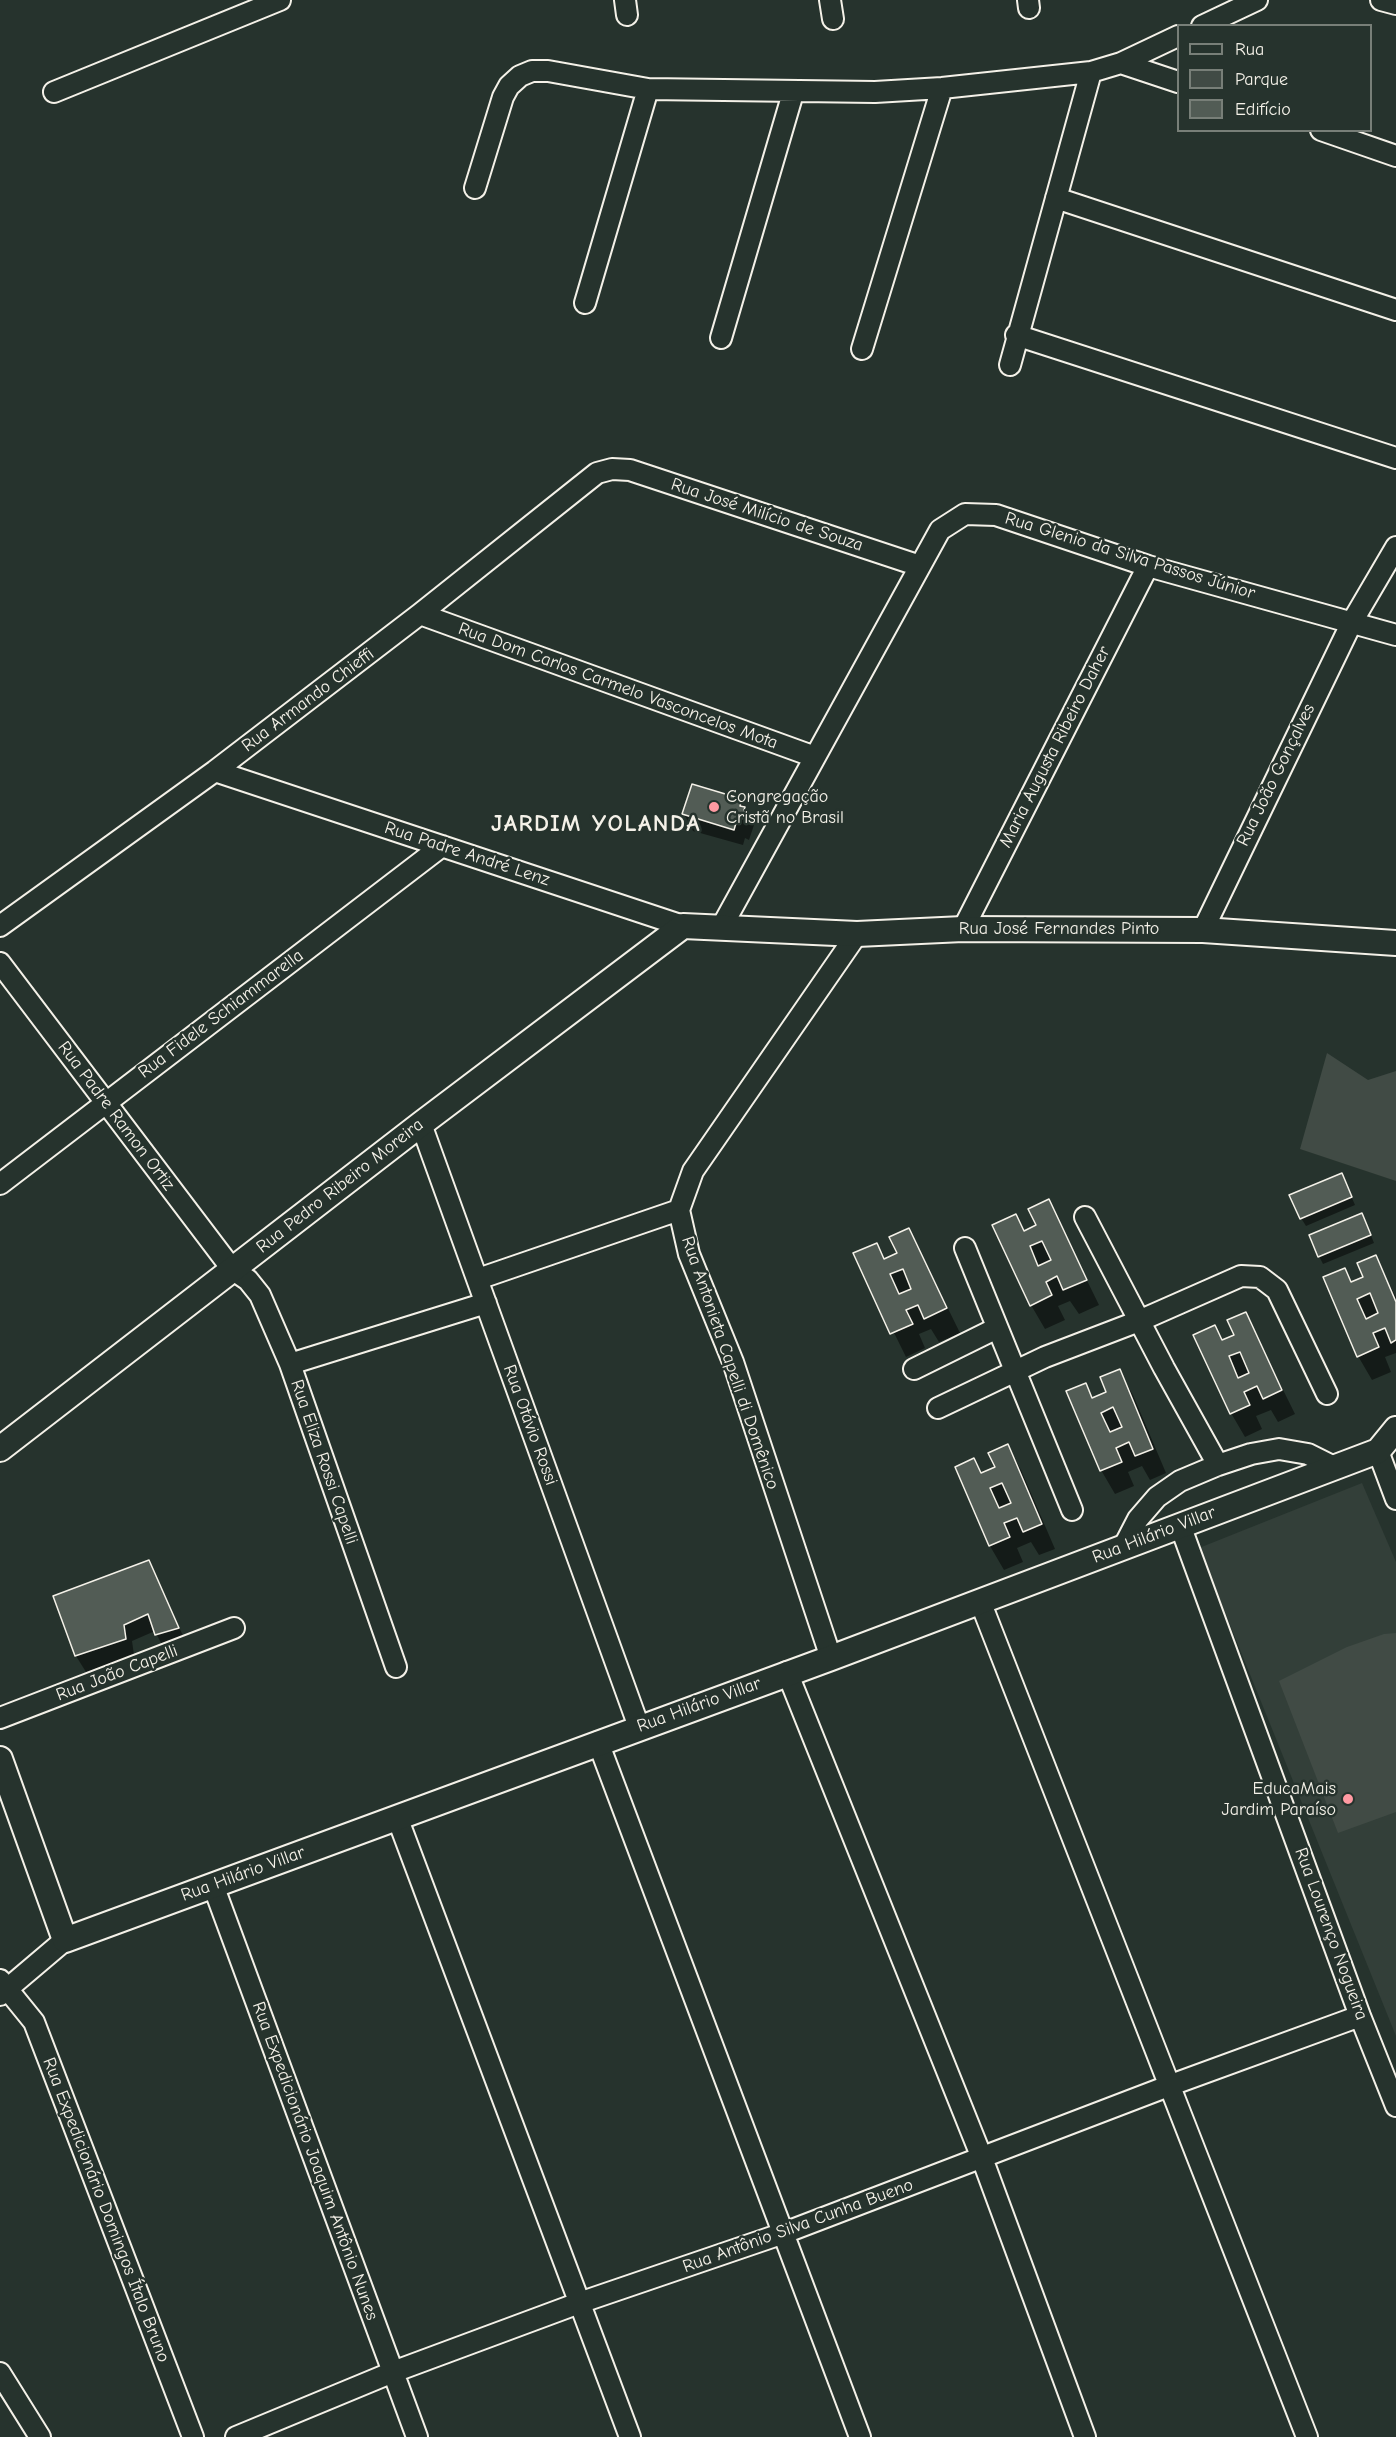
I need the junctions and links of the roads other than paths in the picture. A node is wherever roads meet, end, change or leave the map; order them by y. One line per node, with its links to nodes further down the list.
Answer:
1 (279, 0): 12 (street)
2 (1257, 0): 5 (street)
3 (1381, 0): 4 (street)
4 (1396, 4)
5 (1206, 24)
6 (1177, 37): 7 (street)
7 (1121, 63): 8 (street); 9 (street)
8 (1092, 72): 10 (street); 17 (street)
9 (1177, 81)
10 (942, 88): 13 (street); 22 (street)
11 (648, 89): 13 (street); 16 (street); 18 (street)
12 (54, 92)
13 (793, 93): 21 (street)
14 (1327, 132): 15 (street)
15 (1396, 156)
16 (475, 188)
17 (1056, 198): 19 (street); 20 (street)
18 (585, 303)
19 (1396, 310)
20 (1016, 335): 23 (street); 24 (street)
21 (721, 338)
22 (862, 349)
23 (1010, 365)
24 (1396, 458)
25 (612, 469): 27 (street, Rua José Milício de Souza); 29 (street, Rua Armando Chieffi)
26 (1396, 547): 30 (street, Rua João Gonçalves)
27 (920, 566): 28 (street, Rua Glenio da Silva Passos Júnior); 32 (street, Rua Glenio da Silva Passos Júnior)
28 (1148, 566): 30 (street, Rua Glenio da Silva Passos Júnior); 38 (street, Maria Augusta Ribeiro Daher)
29 (420, 614): 32 (street, Rua Dom Carlos Carmelo Vasconcelos Mota); 33 (street, Rua Armando Chieffi)
30 (1352, 622): 31 (street, Rua Glenio da Silva Passos Júnior); 39 (street, Rua João Gonçalves)
31 (1396, 635)
32 (815, 757): 37 (street, Rua Glenio da Silva Passos Júnior)
33 (215, 771): 34 (street, Rua Padre André Lenz); 35 (street, Rua Armando Chieffi)
34 (442, 846): 36 (street, Rua Padre André Lenz); 43 (street, Rua Fidele Schiammarella)
35 (0, 926)
36 (683, 926): 37 (street, Rua Padre André Lenz); 44 (street, Rua Pedro Ribeiro Moreira)
37 (721, 928): 40 (street, Rua José Fernandes Pinto)
38 (963, 928): 39 (street, Rua José Fernandes Pinto); 40 (street, Rua José Fernandes Pinto)
39 (1203, 930): 41 (street, Rua José Fernandes Pinto)
40 (857, 934): 46 (street)
41 (1396, 943)
42 (0, 963): 43 (street, Rua Padre Ramon Ortiz)
43 (105, 1103): 45 (street, Rua Fidele Schiammarella); 49 (street, Rua Padre Ramon Ortiz)
44 (421, 1124): 49 (street, Rua Pedro Ribeiro Moreira); 50 (street, Rua Otávio Rossi)
45 (0, 1184)
46 (678, 1210): 50 (street); 70 (street, Rua Antonieta Capelli di Domênico)
47 (1085, 1217): 52 (street)
48 (965, 1248): 53 (street)
49 (232, 1269): 54 (street, Rua Eliza Rossi Capelli); 60 (street, Rua Pedro Ribeiro Moreira)
50 (478, 1279): 51 (street, Rua Otávio Rossi)
51 (486, 1303): 54 (street); 74 (street, Rua Otávio Rossi)
52 (1139, 1321): 56 (street); 57 (street); 62 (street)
53 (997, 1328): 55 (street); 56 (street)
54 (290, 1364): 71 (street, Rua Eliza Rossi Capelli)
55 (914, 1369)
56 (1013, 1371): 58 (street); 65 (street)
57 (1327, 1394)
58 (938, 1408)
59 (1396, 1429): 61 (street, Rua Hilário Villar)
60 (0, 1449)
61 (1378, 1450): 63 (street, Rua Hilário Villar); 64 (street)
62 (1218, 1465): 63 (street); 67 (street)
63 (1334, 1467): 66 (street, Rua Hilário Villar)
64 (1396, 1499)
65 (1072, 1510)
66 (1180, 1525): 67 (street, Rua Hilário Villar); 81 (street, Rua Lourenço Nogueira)
67 (1124, 1546): 68 (street, Rua Hilário Villar)
68 (980, 1601): 70 (street, Rua Hilário Villar); 82 (street)
69 (234, 1628): 73 (street, Rua João Capelli)
70 (831, 1658): 72 (street, Rua Hilário Villar)
71 (396, 1667)
72 (787, 1672): 74 (street, Rua Hilário Villar); 84 (street)
73 (0, 1718)
74 (639, 1727): 75 (street, Rua Hilário Villar)
75 (598, 1742): 77 (street, Rua Hilário Villar); 85 (street)
76 (0, 1759): 79 (street)
77 (397, 1817): 78 (street, Rua Hilário Villar); 86 (street)
78 (213, 1885): 79 (street, Rua Hilário Villar); 87 (street, Rua Expedicionário Joaquim Antônio Nunes)
79 (65, 1940): 80 (street, Rua Hilário Villar)
80 (2, 1988): 90 (street, Rua Expedicionário Domingos Ítalo Bruno)
81 (1360, 2016): 82 (street, Rua Antônio Silva Cunha Bueno); 83 (street, Rua Lourenço Nogueira)
82 (1171, 2085): 84 (street, Rua Antônio Silva Cunha Bueno); 96 (street)
83 (1396, 2106)
84 (982, 2158): 85 (street, Rua Antônio Silva Cunha Bueno); 95 (street)
85 (784, 2232): 86 (street, Rua Antônio Silva Cunha Bueno); 94 (street)
86 (579, 2303): 87 (street, Rua Antônio Silva Cunha Bueno); 93 (street)
87 (393, 2372): 91 (street, Rua Antônio Silva Cunha Bueno); 92 (street, Rua Expedicionário Joaquim Antônio Nunes)
88 (0, 2373): 89 (street)
89 (40, 2437)
90 (193, 2437)
91 (236, 2437)
92 (417, 2437)
93 (630, 2437)
94 (860, 2437)
95 (1085, 2437)
96 (1307, 2437)

